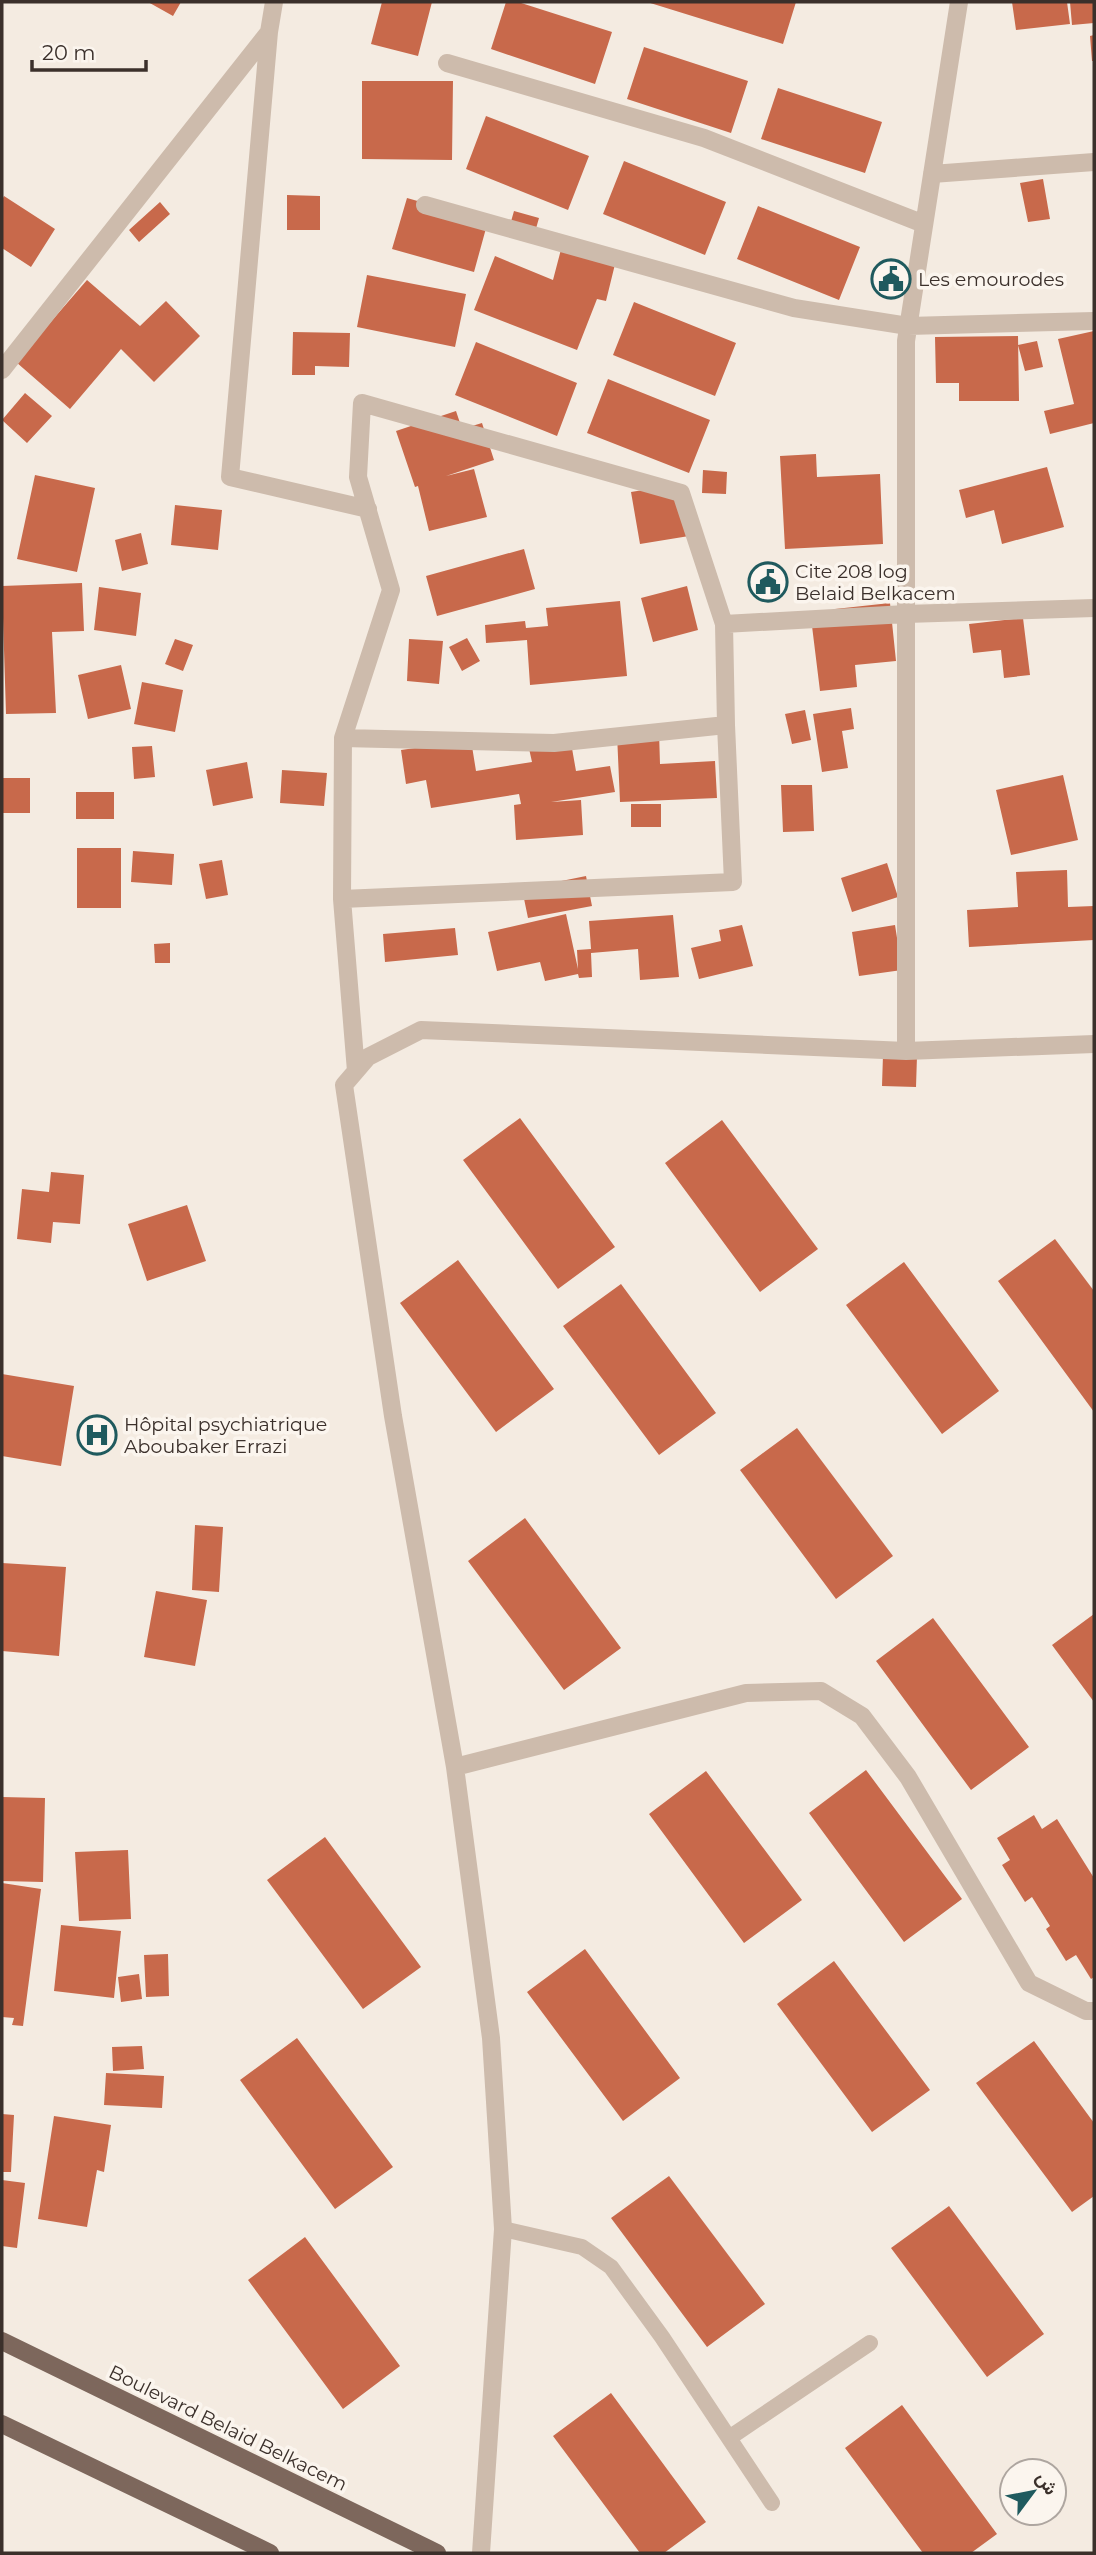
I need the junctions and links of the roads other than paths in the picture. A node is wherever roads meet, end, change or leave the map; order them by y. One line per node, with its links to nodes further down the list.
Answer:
1 (274, 2): 3 (street)
2 (959, 2): 6 (street)
3 (269, 32): 11 (street); 12 (street)
4 (447, 63): 8 (street)
5 (1094, 162): 6 (street)
6 (932, 174): 8 (street)
7 (425, 205): 10 (street)
8 (924, 224): 10 (street)
9 (1094, 320): 10 (street)
10 (908, 326): 14 (street)
11 (2, 370)
12 (368, 509): 15 (street); 17 (street)
13 (1094, 608): 14 (street)
14 (906, 614): 15 (street); 20 (street)
15 (724, 624): 16 (street)
16 (726, 725): 17 (street); 18 (street)
17 (343, 738): 18 (street)
18 (342, 899): 21 (street)
19 (1094, 1044): 20 (street)
20 (906, 1051): 21 (street)
21 (356, 1072): 22 (street)
22 (456, 1767): 23 (street); 24 (street)
23 (1094, 2011)
24 (503, 2229): 28 (lane); 32 (street)
25 (2, 2342): 31 (main road, Boulevard Belaid Belkacem)
26 (870, 2343): 28 (lane)
27 (2, 2424): 30 (main road)
28 (729, 2438): 29 (lane)
29 (772, 2503)
30 (270, 2553)
31 (437, 2553)
32 (481, 2553)

